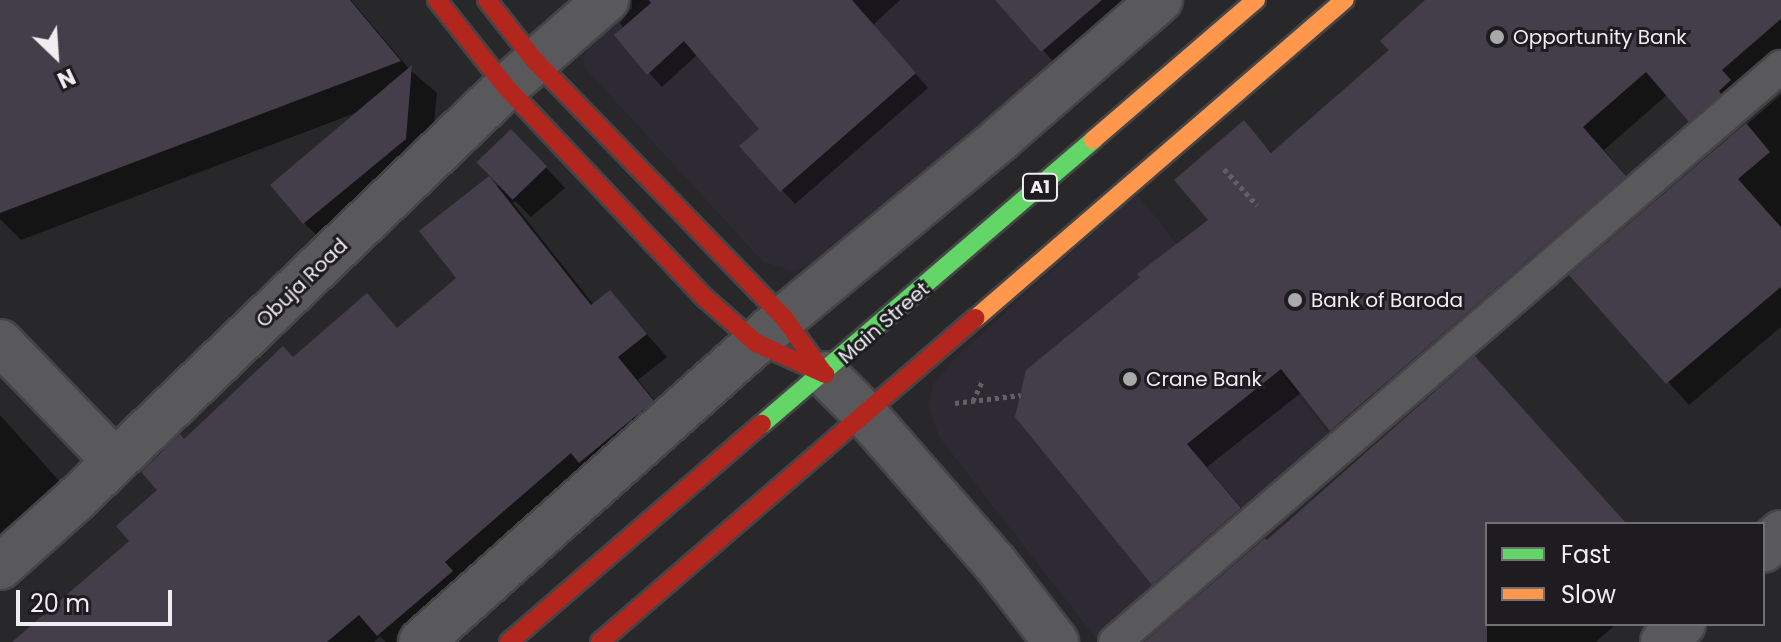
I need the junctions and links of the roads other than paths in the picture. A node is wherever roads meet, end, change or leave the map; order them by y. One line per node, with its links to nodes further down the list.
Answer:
1 (437, 0): 8 (main road)
2 (487, 0): 8 (main road)
3 (606, 0): 8 (street, Obuja Road)
4 (1160, 0): 9 (street)
5 (1256, 0): 11 (main road, Main Street / A1)
6 (1345, 0): 12 (main road)
7 (1781, 67): 22 (lane)
8 (520, 74): 9 (main road); 9 (main road); 13 (street, Obuja Road)
9 (770, 330): 11 (main road); 11 (main road); 18 (street)
10 (0, 342): 13 (street)
11 (825, 374): 12 (street); 19 (main road, Main Street / A1)
12 (864, 413): 20 (main road); 21 (street)
13 (115, 461): 16 (street, Obuja Road)
14 (1781, 533): 15 (street)
15 (1765, 548)
16 (0, 567)
17 (1681, 626): 23 (street)
18 (421, 642)
19 (509, 642)
20 (600, 642)
21 (1056, 642)
22 (1115, 642)
23 (1663, 642)

